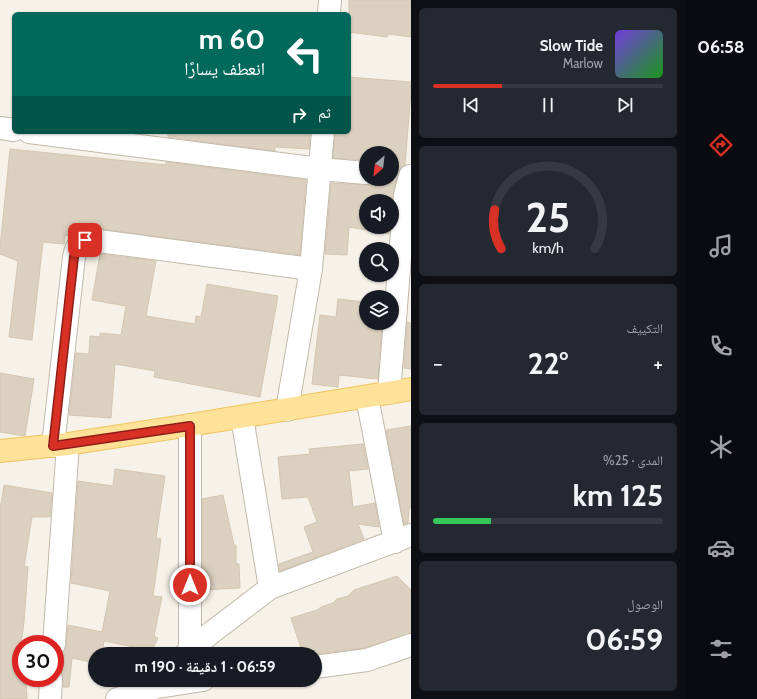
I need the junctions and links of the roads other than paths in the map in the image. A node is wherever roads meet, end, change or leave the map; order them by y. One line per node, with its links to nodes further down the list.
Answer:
1 (330, 0): 2 (street)
2 (329, 12)
3 (0, 128): 4 (street)
4 (12, 130)
5 (45, 134): 7 (street)
6 (322, 134): 7 (street)
7 (320, 169): 8 (street); 10 (street)
8 (359, 172)
9 (406, 182): 12 (street)
10 (311, 269): 14 (street); 17 (street)
11 (411, 389): 12 (main road)
12 (389, 394): 13 (main road)
13 (367, 397): 14 (main road); 19 (street)
14 (287, 410): 15 (main road)
15 (242, 417): 16 (main road); 20 (street)
16 (190, 426): 17 (main road); 23 (street)
17 (61, 445): 18 (main road); 21 (street)
18 (0, 451)
19 (403, 538): 20 (street)
20 (270, 588): 24 (street)
21 (54, 635)
22 (411, 645): 25 (street)
23 (188, 647)
24 (194, 647)
25 (322, 666)
26 (51, 687): 28 (street)
27 (152, 687): 29 (street)
28 (50, 699)
29 (117, 699)

